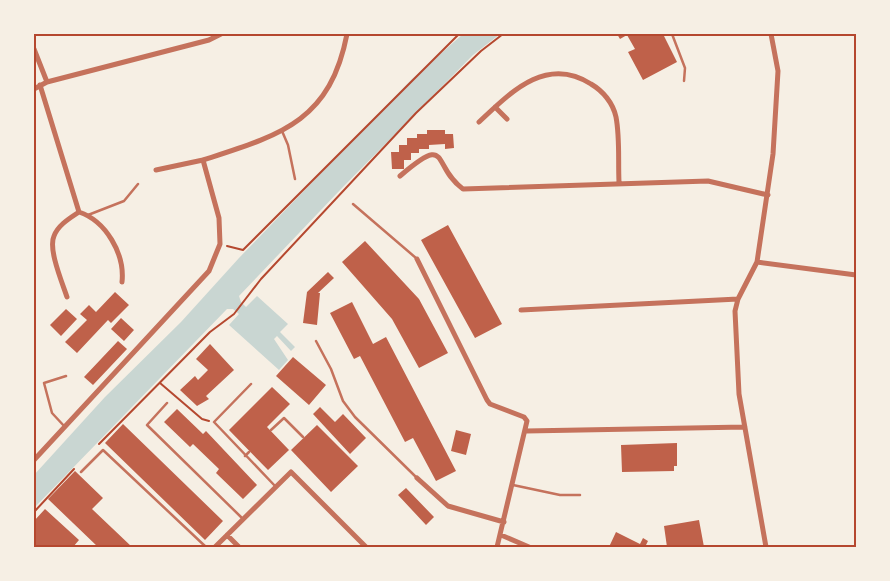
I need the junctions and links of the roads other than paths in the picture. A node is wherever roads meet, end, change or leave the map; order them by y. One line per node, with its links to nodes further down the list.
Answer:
1 (221, 34): 7 (street)
2 (348, 34): 13 (street)
3 (672, 34): 6 (lane)
4 (771, 34): 20 (street)
5 (34, 49): 7 (street)
6 (684, 81)
7 (47, 82): 8 (street)
8 (40, 85): 9 (street); 22 (street)
9 (34, 88)
10 (495, 107): 11 (street); 12 (street); 18 (street)
11 (507, 119)
12 (479, 122)
13 (282, 131): 14 (street); 17 (lane)
14 (204, 160): 15 (street); 35 (street)
15 (156, 170)
16 (400, 176): 18 (street)
17 (295, 179)
18 (618, 182): 20 (street)
19 (138, 184): 23 (lane)
20 (768, 195): 25 (street)
21 (353, 204): 24 (lane)
22 (79, 212): 23 (street); 28 (street)
23 (88, 215): 27 (street)
24 (417, 259): 38 (street)
25 (757, 262): 26 (street); 29 (street)
26 (856, 275)
27 (122, 282)
28 (67, 297)
29 (738, 299): 30 (street); 36 (street)
30 (521, 310)
31 (316, 341): 44 (lane)
32 (66, 376): 35 (lane)
33 (251, 384): 41 (lane)
34 (167, 403): 48 (lane)
35 (65, 426): 42 (street)
36 (745, 427): 38 (street); 58 (street)
37 (271, 430): 39 (lane)
38 (526, 431): 45 (street)
39 (302, 437)
40 (249, 452): 41 (lane)
41 (245, 456): 46 (lane)
42 (34, 460)
43 (81, 472): 52 (lane)
44 (416, 478): 49 (street)
45 (513, 485): 47 (lane); 49 (street)
46 (276, 487): 48 (street); 55 (street)
47 (580, 495)
48 (243, 519): 50 (street)
49 (504, 522): 51 (street)
50 (228, 535): 53 (street); 54 (street)
51 (501, 535): 56 (street); 57 (street)
52 (206, 547)
53 (215, 547)
54 (239, 547)
55 (366, 547)
56 (498, 547)
57 (529, 547)
58 (766, 547)

